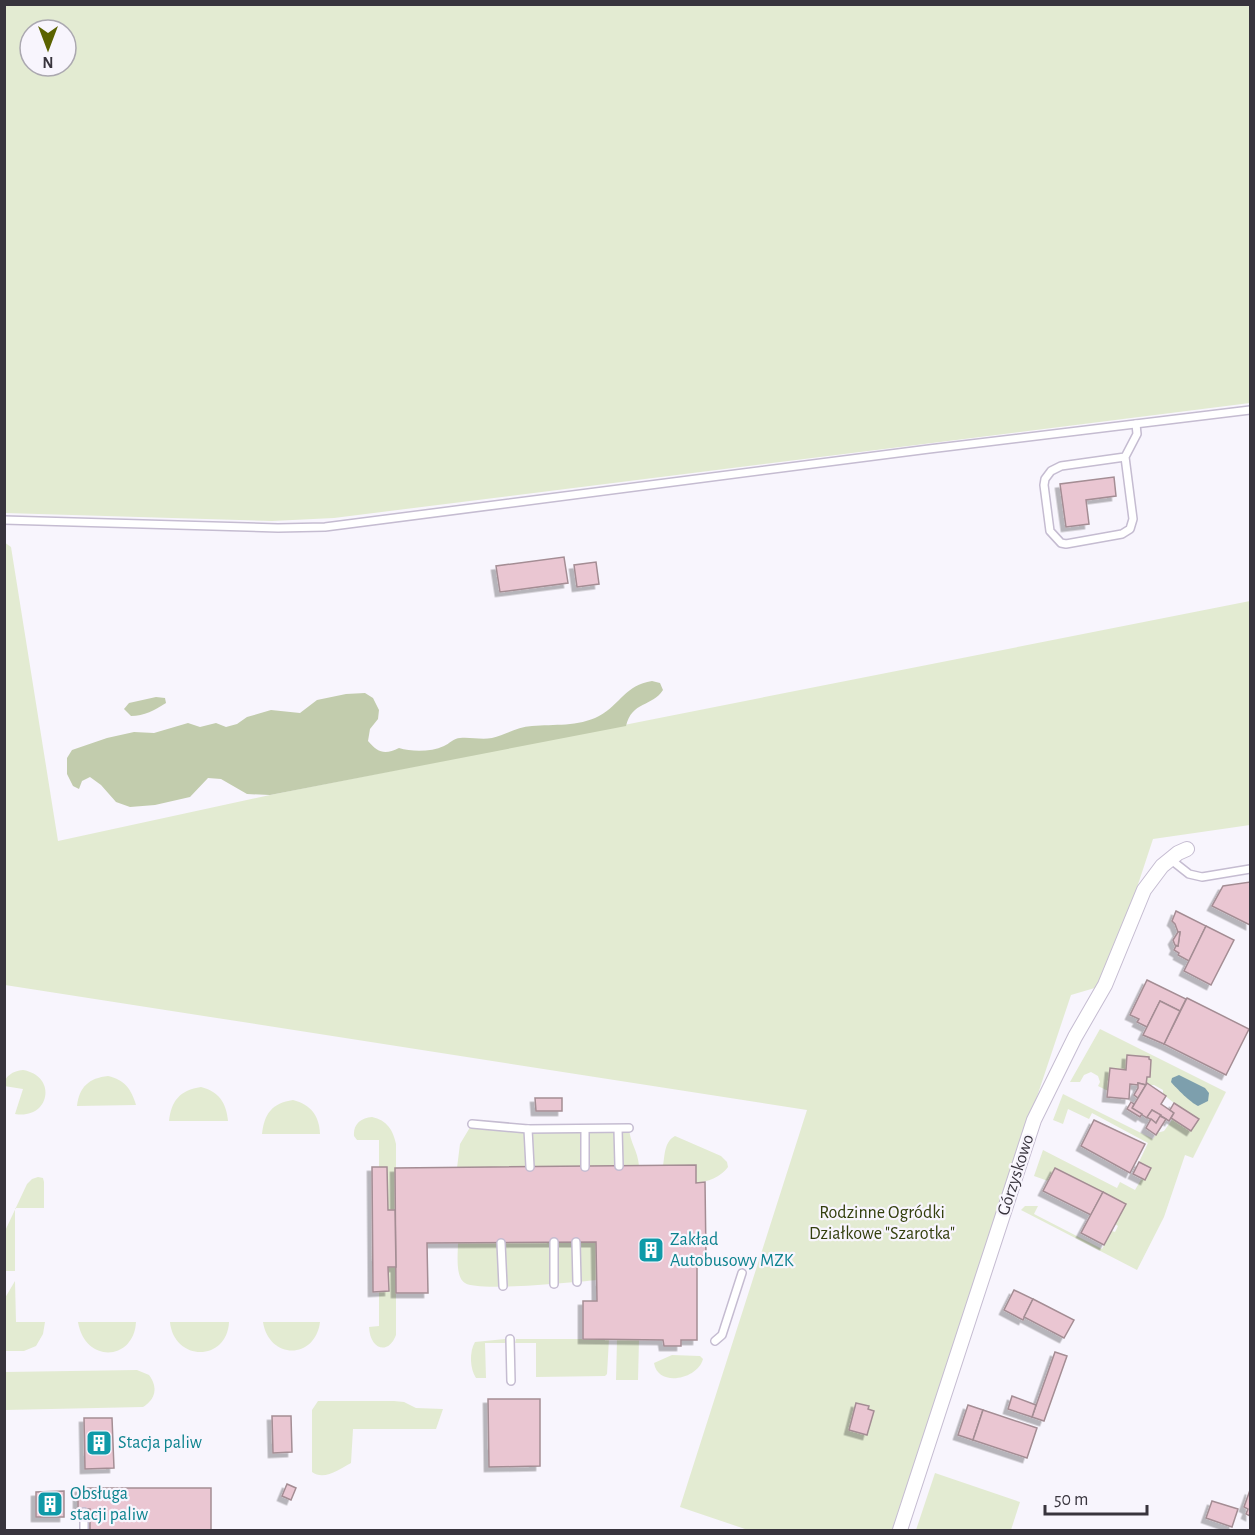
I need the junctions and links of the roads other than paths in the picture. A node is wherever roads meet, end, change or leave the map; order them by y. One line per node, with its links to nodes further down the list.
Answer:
1 (1251, 410): 2 (lane)
2 (1136, 424): 3 (lane); 4 (lane)
3 (1125, 458): 3 (lane)
4 (4, 520)
5 (1187, 849): 6 (street, Górzyskowo)
6 (1170, 859): 7 (lane); 28 (street, Górzyskowo)
7 (1251, 869)
8 (472, 1124): 10 (lane)
9 (629, 1128): 12 (lane)
10 (528, 1129): 11 (lane); 14 (lane)
11 (585, 1129): 12 (lane); 15 (lane)
12 (618, 1129): 13 (lane)
13 (619, 1166)
14 (530, 1167)
15 (585, 1167)
16 (554, 1242): 21 (lane)
17 (576, 1242): 20 (lane)
18 (501, 1243): 22 (lane)
19 (742, 1273): 24 (lane)
20 (577, 1282)
21 (554, 1284)
22 (503, 1286)
23 (510, 1339): 25 (lane)
24 (715, 1341)
25 (511, 1381)
26 (84, 1512): 27 (lane)
27 (84, 1530)
28 (900, 1530)

